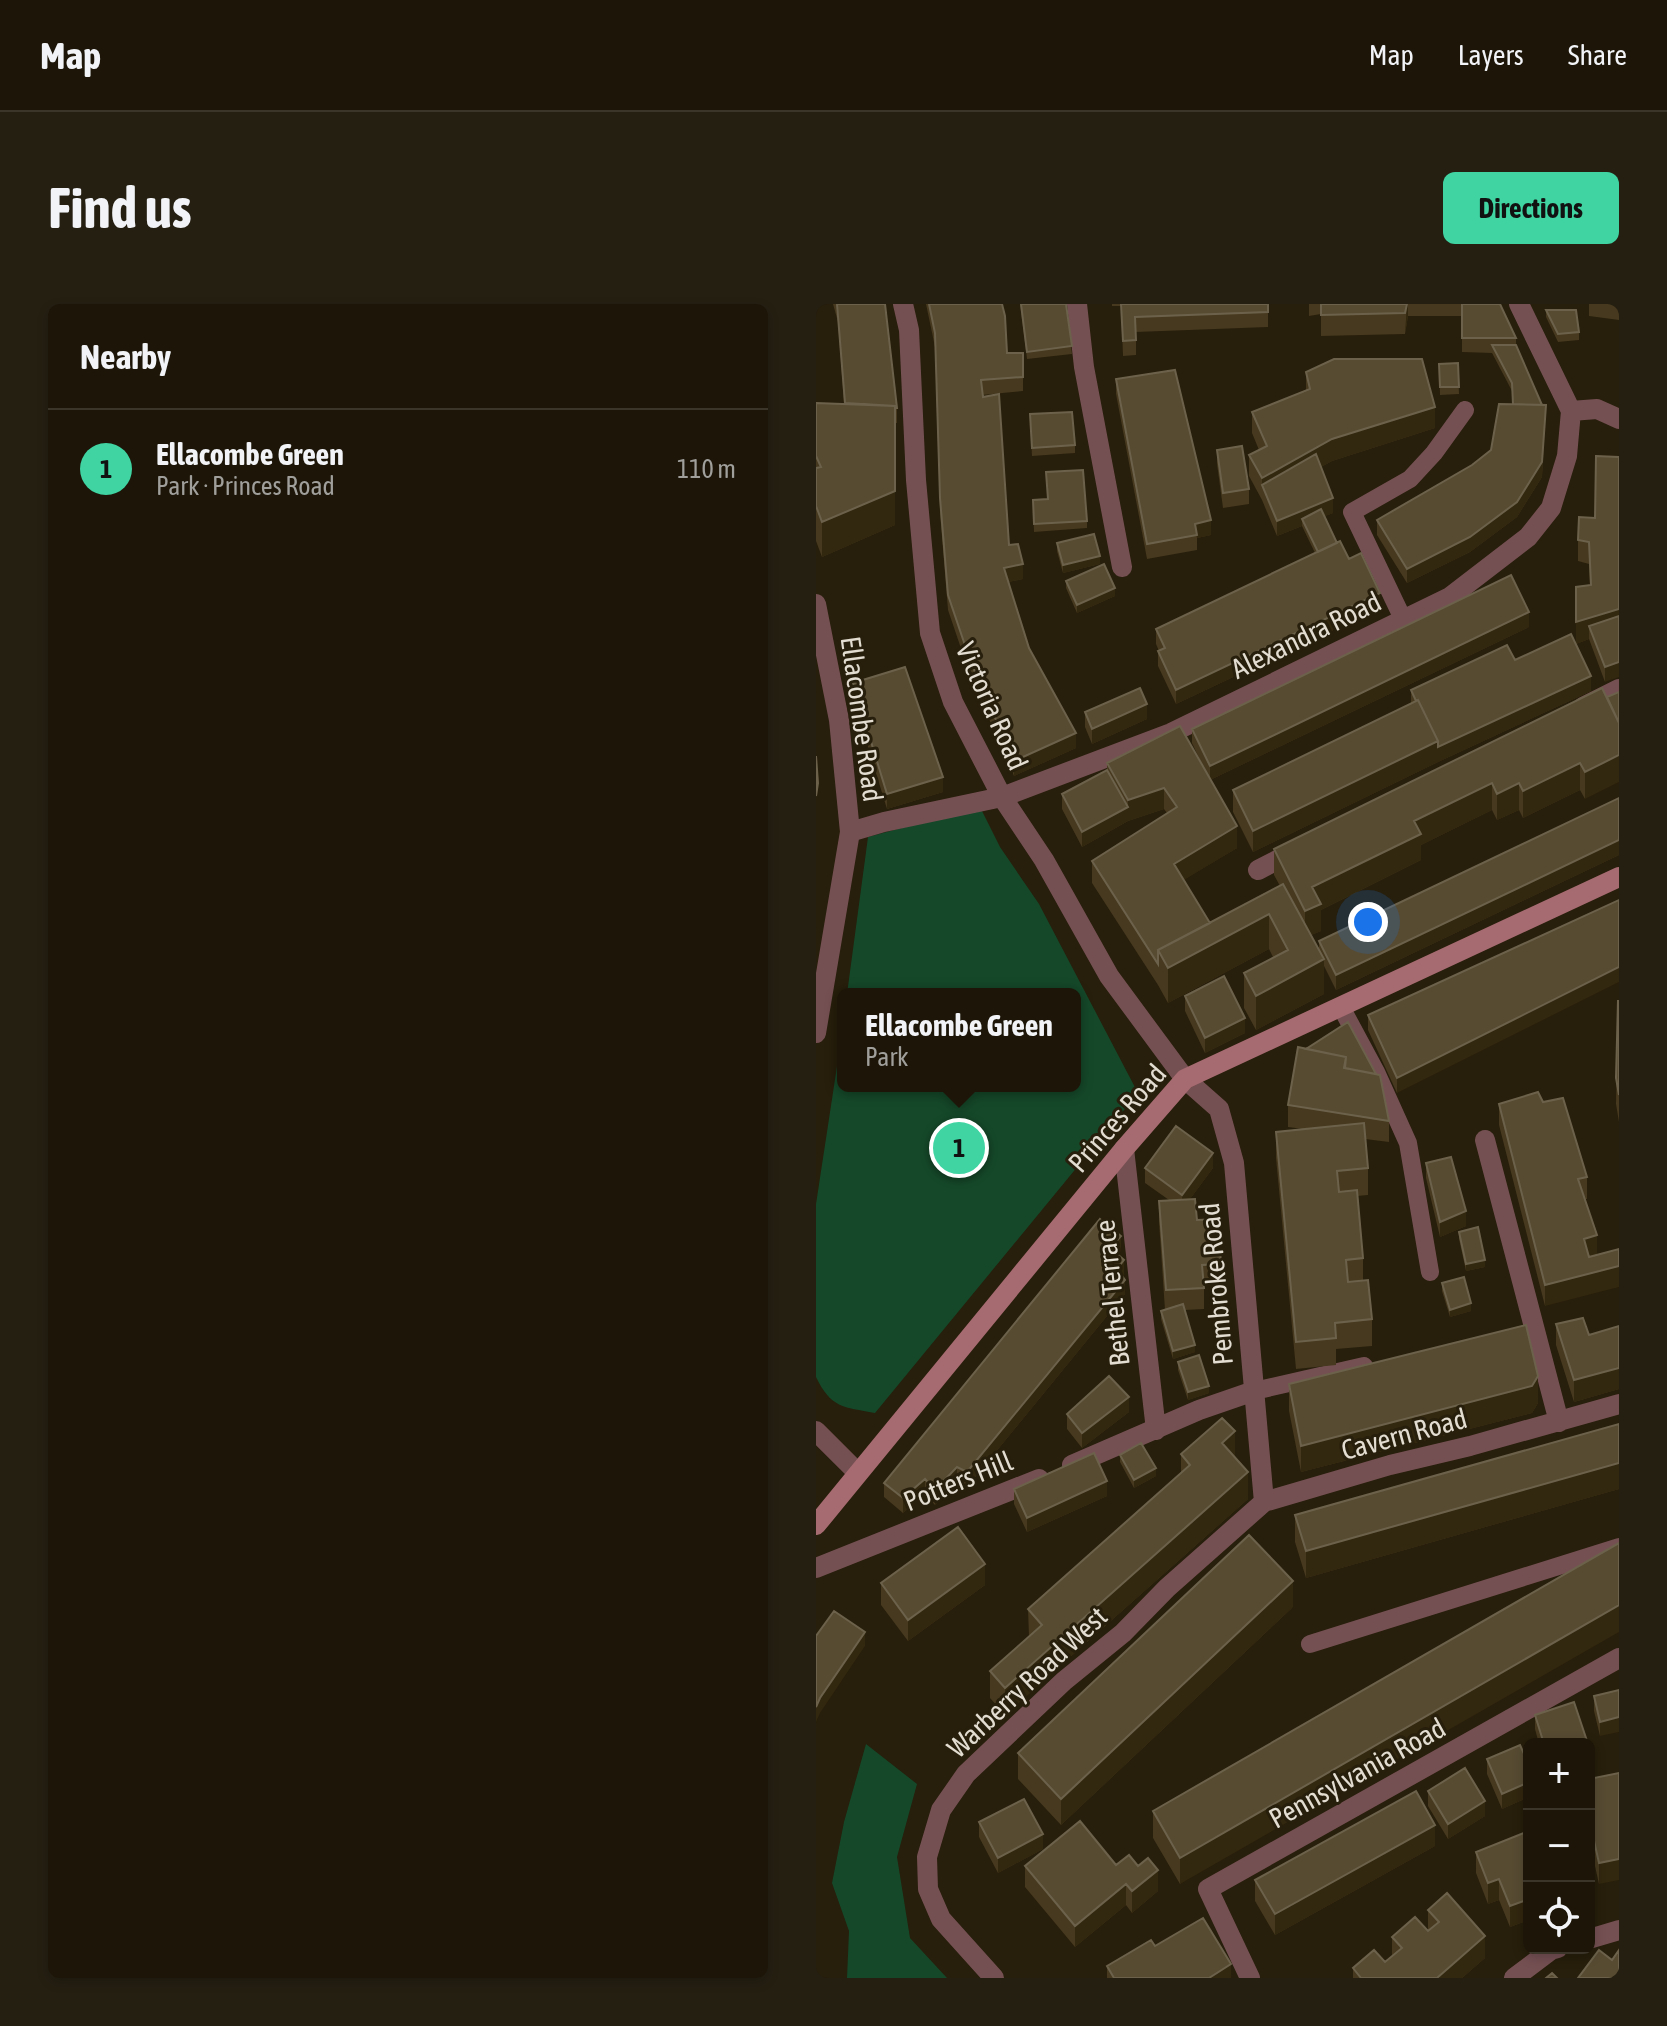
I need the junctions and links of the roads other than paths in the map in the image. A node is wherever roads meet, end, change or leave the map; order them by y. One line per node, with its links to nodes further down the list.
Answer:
1 (903, 304): 14 (street, Victoria Road)
2 (1077, 304): 9 (street)
3 (1519, 304): 7 (street)
4 (1619, 399): 5 (street)
5 (1597, 409): 7 (street); 8 (street)
6 (1465, 410): 11 (lane)
7 (1571, 411): 11 (street, Alexandra Road)
8 (1619, 419)
9 (1122, 567)
10 (816, 604): 15 (street, Ellacombe Road)
11 (1403, 619): 14 (street, Alexandra Road)
12 (1619, 689): 13 (street)
13 (1563, 717)
14 (1002, 797): 15 (street, Alexandra Road); 21 (street, Victoria Road)
15 (850, 832): 20 (street, Ellacombe Road)
16 (1313, 842): 17 (street)
17 (1258, 870)
18 (1619, 877): 19 (street, Princes Road)
19 (1341, 1007): 21 (street, Princes Road); 24 (lane)
20 (816, 1033)
21 (1185, 1079): 23 (street, Princes Road); 26 (street, Pembroke Road)
22 (1485, 1140): 28 (street)
23 (1124, 1149): 29 (street, Bethel Terrace); 31 (street, Princes Road)
24 (1430, 1272)
25 (1378, 1363): 26 (lane)
26 (1254, 1391): 29 (street, Potters Hill); 32 (street, Pembroke Road)
27 (1619, 1404): 28 (street, Cavern Road)
28 (1559, 1422): 32 (street, Cavern Road)
29 (1156, 1430): 35 (street, Potters Hill)
30 (816, 1431): 31 (street)
31 (857, 1472): 33 (street, Princes Road)
32 (1264, 1502): 41 (street, Warberry Road West)
33 (816, 1525)
34 (1619, 1547): 36 (lane)
35 (816, 1568)
36 (1310, 1644)
37 (1619, 1658): 42 (street, Pennsylvania Road)
38 (1619, 1930): 39 (street)
39 (1595, 1937)
40 (1546, 1954): 43 (street)
41 (994, 1978)
42 (1250, 1978)
43 (1514, 1978)

